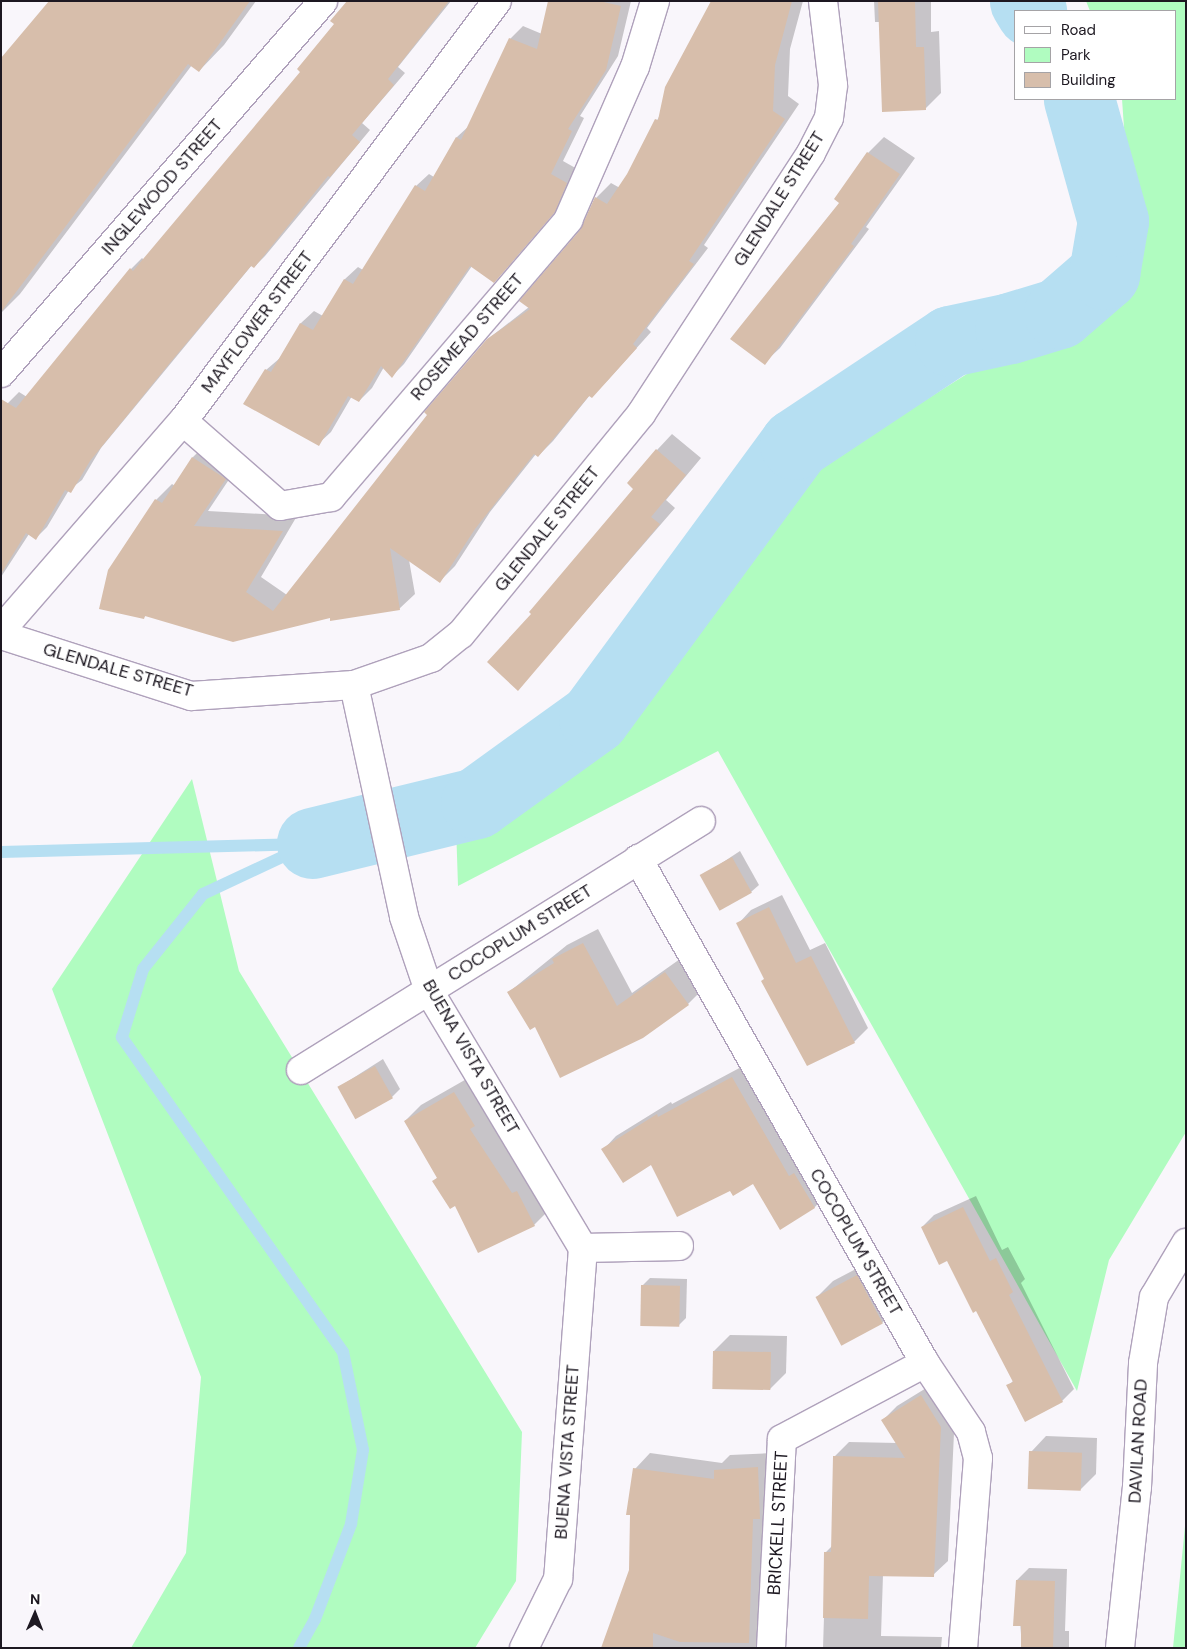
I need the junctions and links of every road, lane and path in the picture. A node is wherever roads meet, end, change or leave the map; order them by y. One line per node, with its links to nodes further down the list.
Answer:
1 (323, 1): 5 (street, INGLEWOOD STREET)
2 (497, 1): 6 (street, MAYFLOWER STREET)
3 (655, 1): 6 (street, ROSEMEAD STREET)
4 (823, 1): 9 (street, GLENDALE STREET)
5 (1, 373)
6 (183, 421): 7 (street, MAYFLOWER STREET)
7 (1, 630)
8 (1, 635): 9 (street, GLENDALE STREET)
9 (354, 685): 12 (street, BUENA VISTA STREET)
10 (701, 820): 11 (street, COCOPLUM STREET)
11 (638, 859): 12 (street, COCOPLUM STREET); 17 (street, COCOPLUM STREET)
12 (429, 991): 13 (street, COCOPLUM STREET); 16 (street, BUENA VISTA STREET)
13 (301, 1070)
14 (1186, 1243): 21 (street, DAVILAN ROAD)
15 (679, 1246): 16 (street)
16 (582, 1248): 18 (street, BUENA VISTA STREET)
17 (925, 1363): 19 (street, BRICKELL STREET); 20 (street, COCOPLUM STREET)
18 (524, 1648)
19 (771, 1648)
20 (963, 1648)
21 (1120, 1648)

